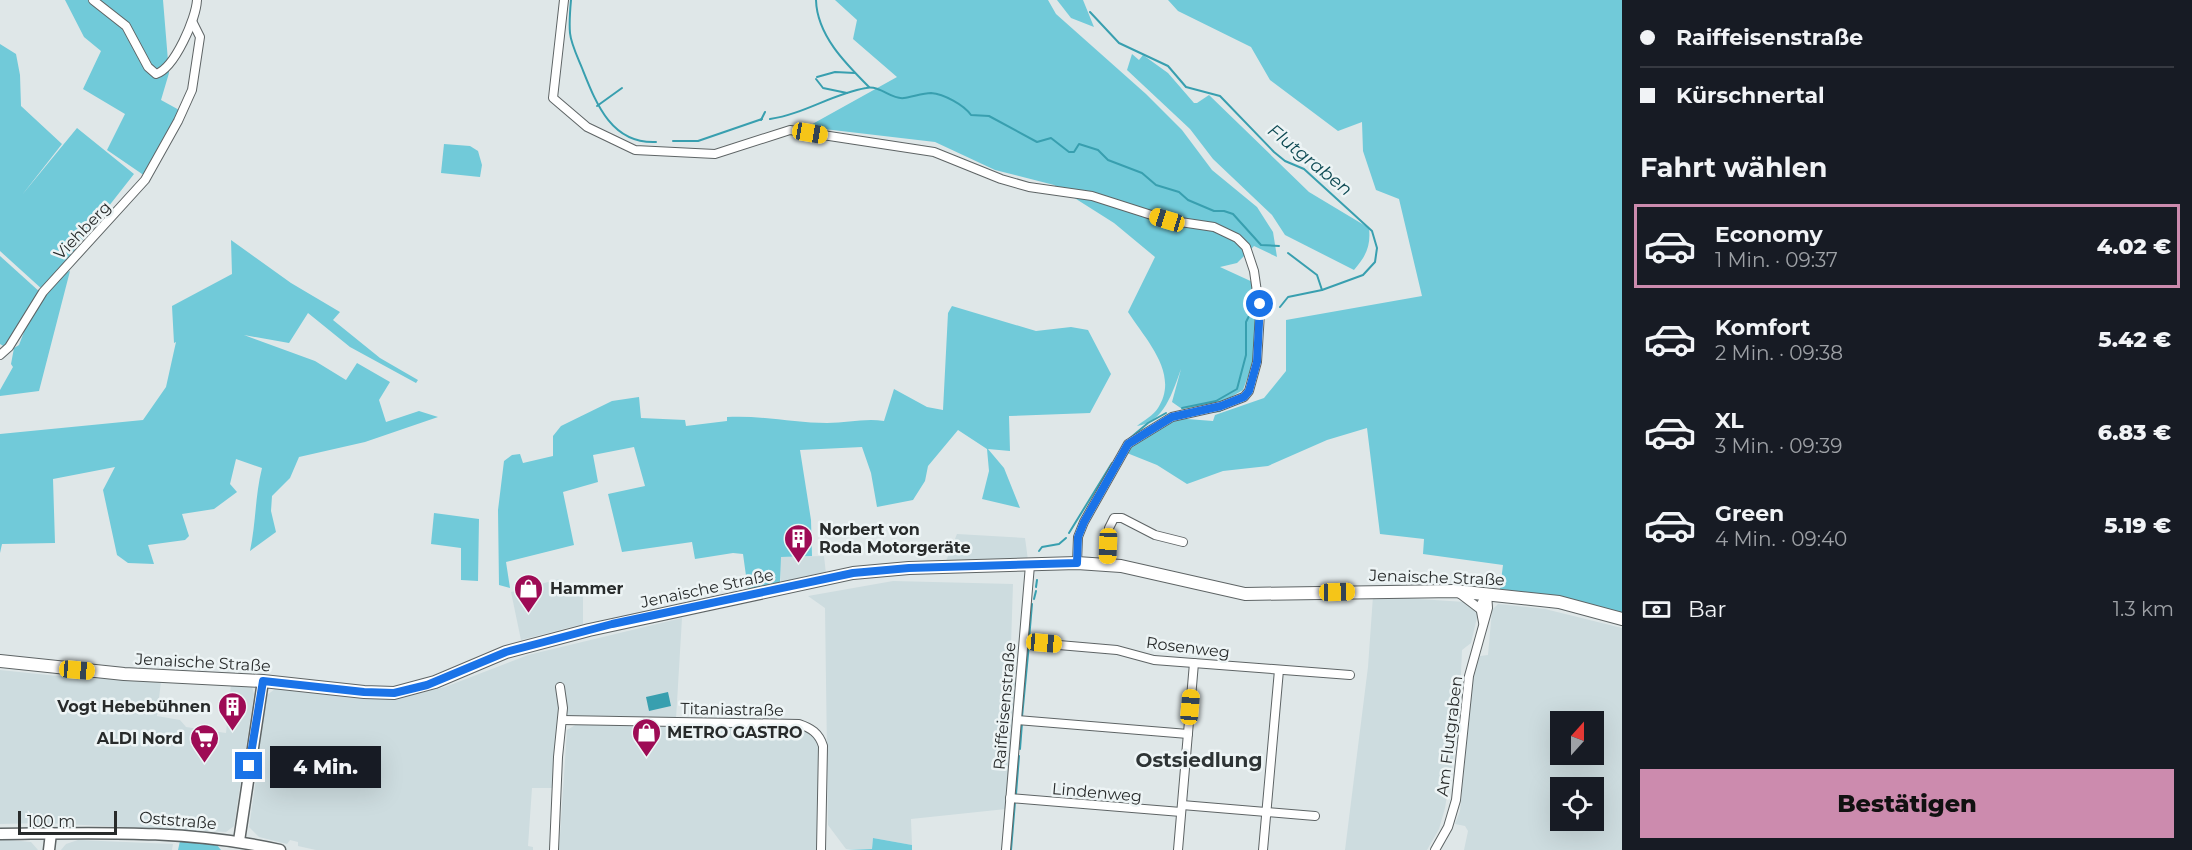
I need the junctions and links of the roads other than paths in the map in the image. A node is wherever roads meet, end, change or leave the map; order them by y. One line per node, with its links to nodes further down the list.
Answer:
1 (93, 0): 4 (street)
2 (197, 0): 4 (street)
3 (564, 0): 7 (street)
4 (193, 23): 5 (street, Viehberg)
5 (0, 355)
6 (1183, 542): 8 (street)
7 (1077, 563): 8 (main road, Jenaische Straße); 9 (main road, Jenaische Straße)
8 (1107, 564): 10 (main road, Jenaische Straße)
9 (1030, 565): 15 (street, Raiffeisenstraße); 20 (main road, Jenaische Straße)
10 (1455, 591): 11 (main road, Jenaische Straße); 12 (street)
11 (1487, 593): 12 (street); 13 (main road, Jenaische Straße); 14 (street, Am Flutgraben)
12 (1480, 609): 14 (street, Am Flutgraben)
13 (1622, 619)
14 (1483, 624): 39 (street, Am Flutgraben)
15 (1024, 642): 17 (street, Rosenweg); 23 (street, Raiffeisenstraße)
16 (0, 661): 20 (main road, Jenaische Straße)
17 (1194, 663): 18 (street, Rosenweg); 24 (street)
18 (1279, 670): 19 (street, Rosenweg); 27 (street)
19 (1350, 675)
20 (263, 681): 31 (street)
21 (560, 687): 22 (street)
22 (562, 720): 34 (street); 35 (street, Titaniastraße)
23 (1017, 720): 24 (street); 25 (street, Raiffeisenstraße)
24 (1188, 734): 26 (street)
25 (1010, 798): 26 (street, Lindenweg); 36 (street, Raiffeisenstraße)
26 (1182, 808): 27 (street, Lindenweg); 37 (street)
27 (1265, 812): 28 (street, Lindenweg); 38 (street)
28 (1316, 816)
29 (51, 833): 30 (street, Oststraße); 31 (street, Oststraße); 32 (street)
30 (0, 834)
31 (239, 841): 33 (street, Oststraße)
32 (50, 850)
33 (280, 850)
34 (554, 850)
35 (821, 850)
36 (1006, 850)
37 (1178, 850)
38 (1263, 850)
39 (1436, 850)

